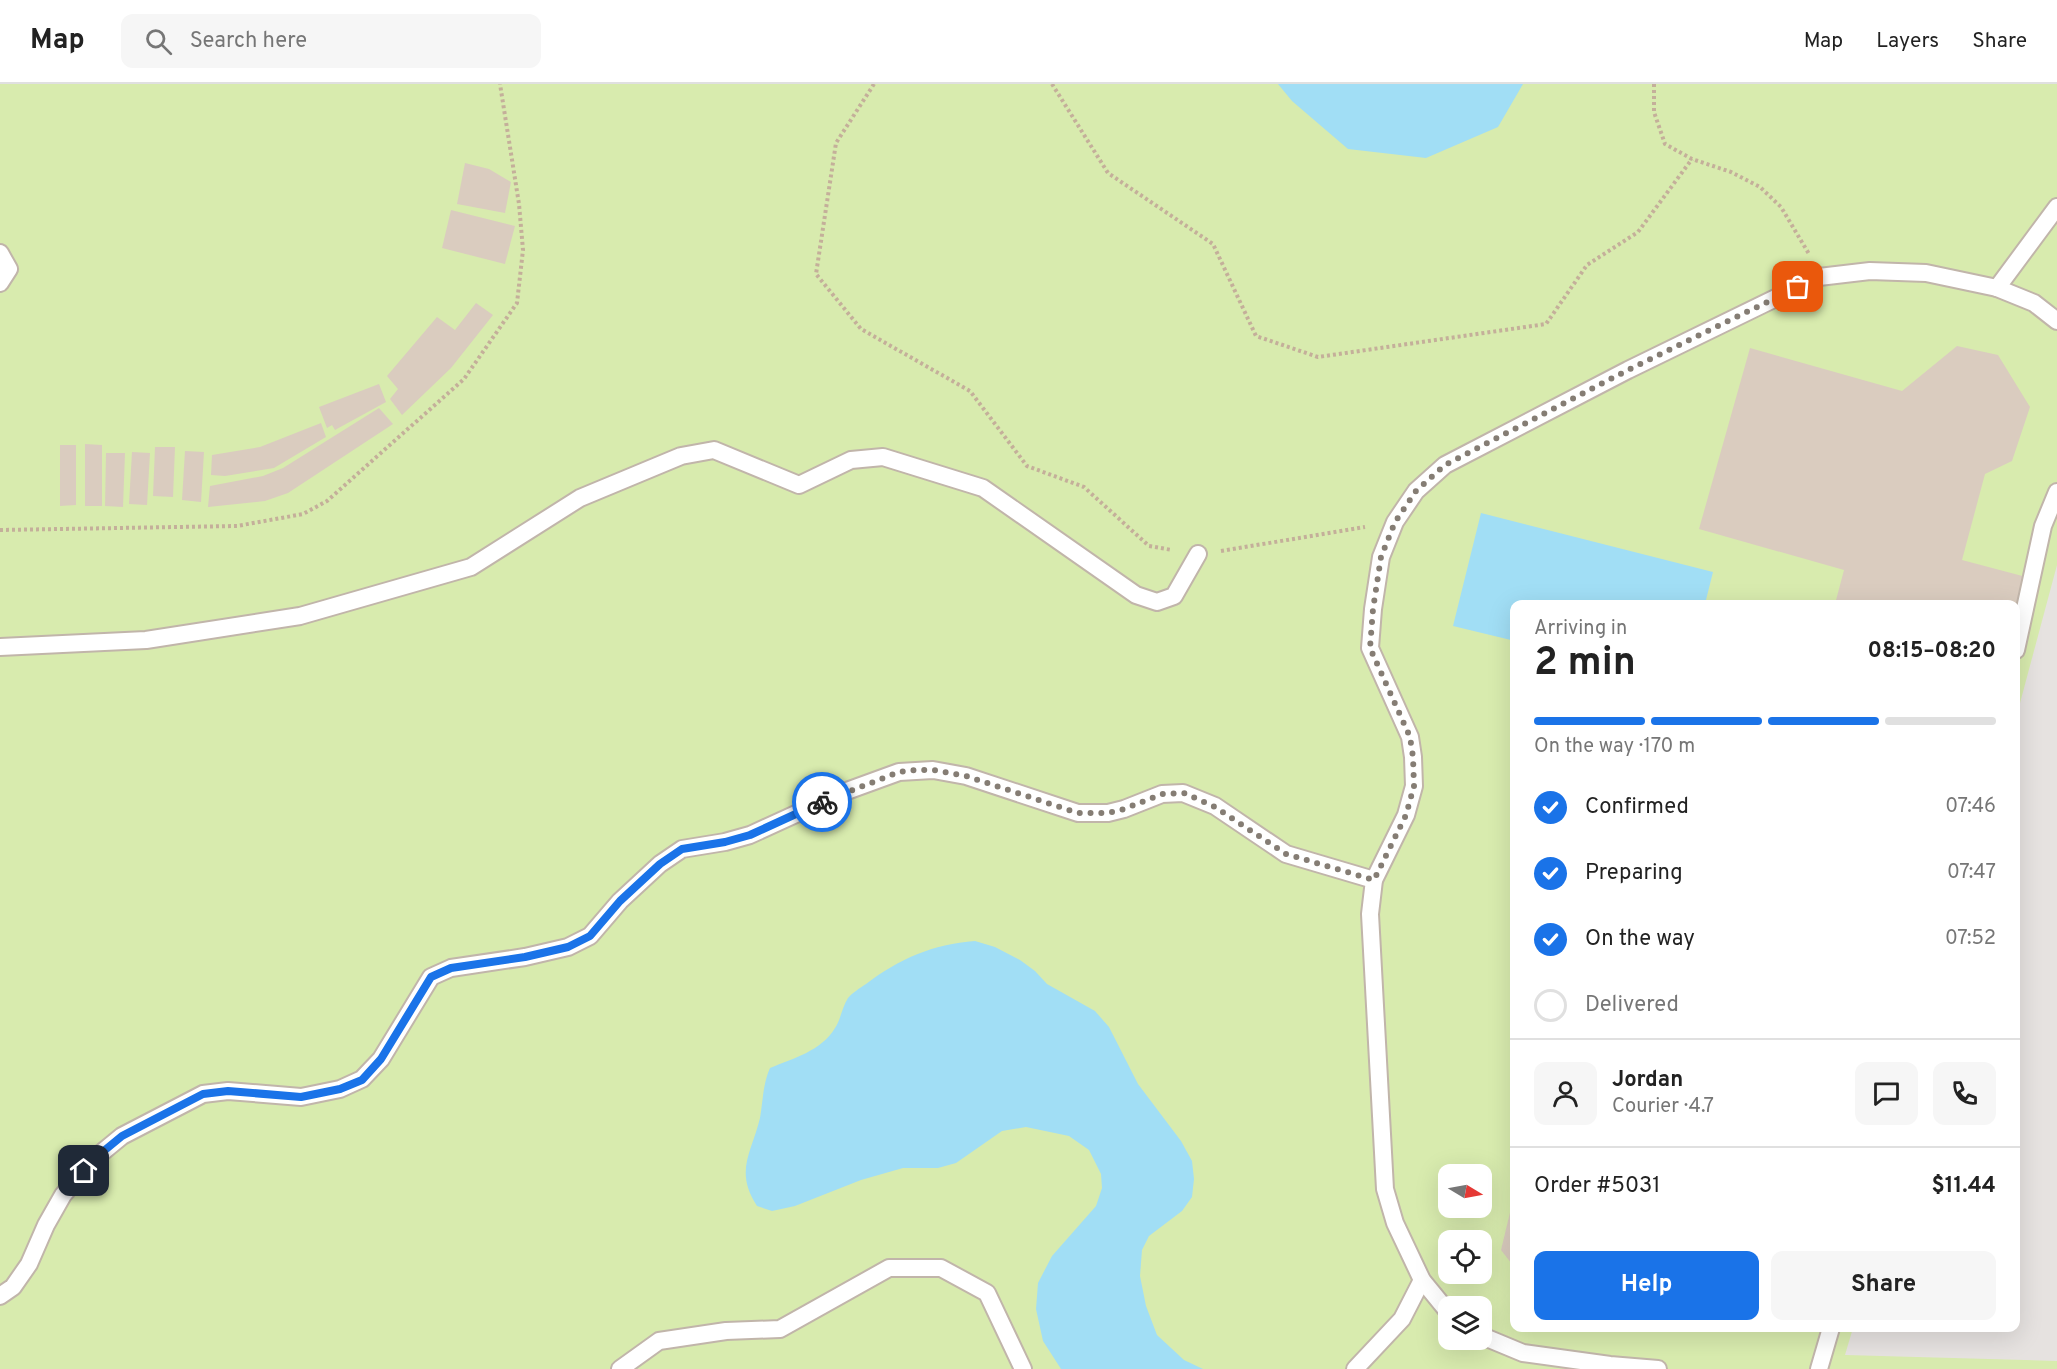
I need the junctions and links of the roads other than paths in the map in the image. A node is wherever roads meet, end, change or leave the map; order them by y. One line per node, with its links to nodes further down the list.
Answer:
1 (2057, 207): 4 (lane)
2 (0, 253): 3 (lane)
3 (0, 283)
4 (1997, 288): 5 (lane); 10 (lane)
5 (2057, 321)
6 (2057, 492): 8 (lane)
7 (1198, 554): 9 (lane)
8 (2020, 632)
9 (0, 647)
10 (1374, 880): 11 (lane); 12 (lane)
11 (1422, 1280): 13 (lane); 19 (lane)
12 (0, 1296)
13 (1438, 1300)
14 (1828, 1332): 21 (lane)
15 (1492, 1340): 16 (lane)
16 (1610, 1367): 20 (lane)
17 (621, 1369): 18 (lane)
18 (1023, 1369)
19 (1355, 1369)
20 (1658, 1369)
21 (1819, 1369)

